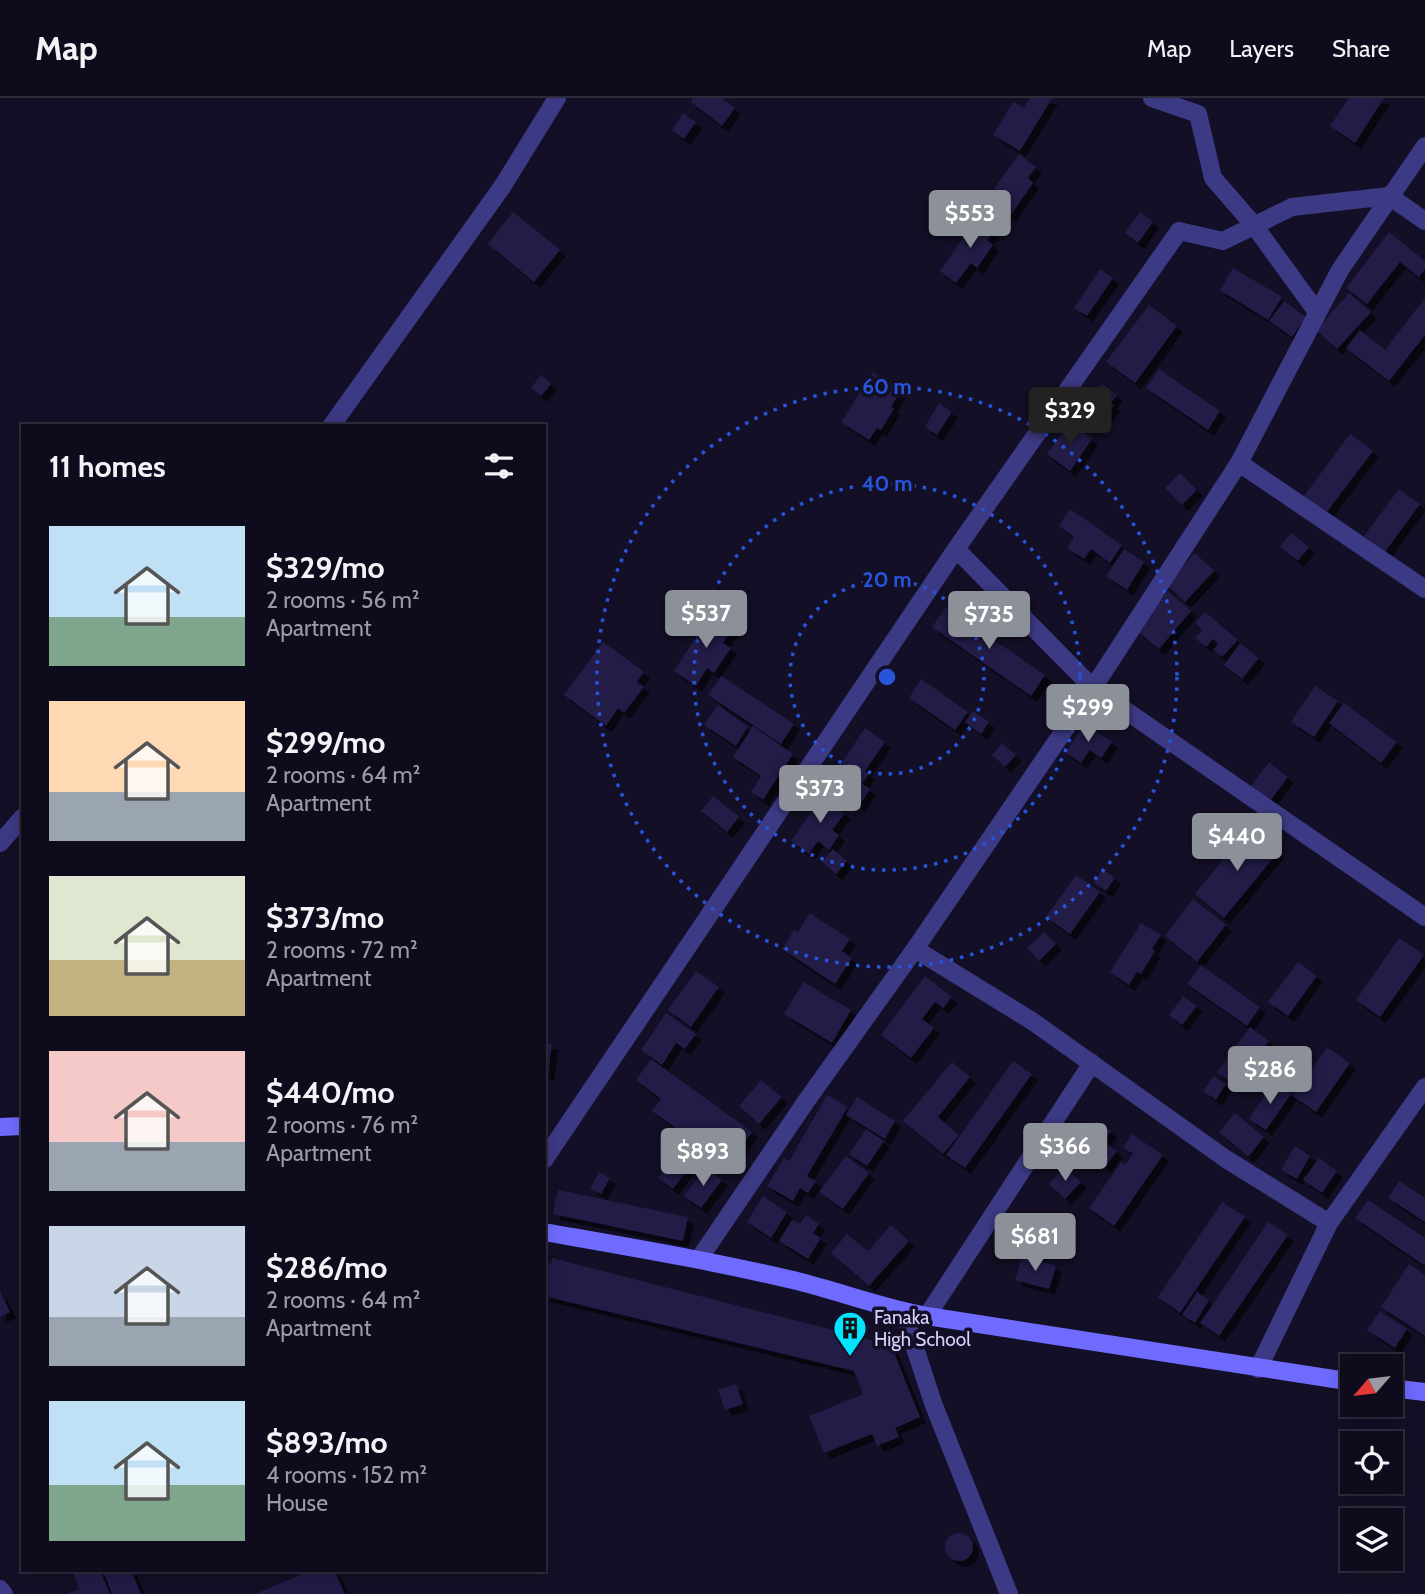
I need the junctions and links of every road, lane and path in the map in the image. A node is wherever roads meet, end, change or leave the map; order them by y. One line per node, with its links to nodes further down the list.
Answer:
1 (557, 98): 8 (street)
2 (1152, 98): 6 (street)
3 (1425, 146): 4 (street)
4 (1389, 197): 5 (street); 6 (street); 7 (street)
5 (1425, 221)
6 (1253, 225): 7 (street); 10 (street)
7 (1317, 312): 9 (street)
8 (333, 424)
9 (1239, 463): 11 (street); 12 (street)
10 (956, 549): 12 (street); 21 (street)
11 (1425, 589)
12 (1093, 688): 15 (street); 16 (street)
13 (21, 819): 14 (street)
14 (0, 843)
15 (1425, 917)
16 (915, 948): 17 (street); 24 (street)
17 (1092, 1063): 22 (street); 26 (street)
18 (1425, 1087): 22 (street)
19 (21, 1126): 20 (main road)
20 (0, 1127)
21 (546, 1157)
22 (1329, 1223): 27 (street)
23 (546, 1232): 24 (main road)
24 (699, 1259): 25 (main road)
25 (903, 1311): 26 (main road); 33 (street)
26 (927, 1316): 27 (main road)
27 (1258, 1368): 28 (main road)
28 (1340, 1380)
29 (1404, 1390): 30 (main road)
30 (1425, 1392)
31 (0, 1589): 32 (street)
32 (4, 1594)
33 (1009, 1594)

